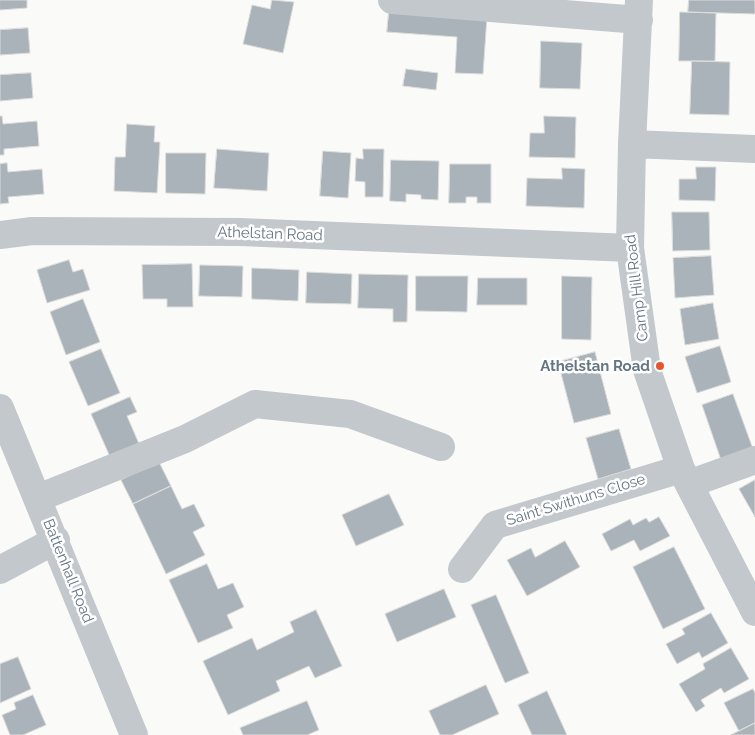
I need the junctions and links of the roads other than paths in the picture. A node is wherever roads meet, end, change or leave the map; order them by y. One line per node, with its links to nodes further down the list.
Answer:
1 (392, 0): 2 (street)
2 (639, 10): 3 (street, Camp Hill Road)
3 (632, 144): 4 (street); 6 (street, Camp Hill Road)
4 (755, 148)
5 (0, 235): 6 (street, Athelstan Road)
6 (630, 248): 10 (street, Camp Hill Road)
7 (0, 408): 11 (street, Battenhall Road)
8 (441, 447): 11 (street)
9 (755, 460): 10 (street, Saint Swithuns Close)
10 (685, 476): 14 (street, Saint Swithuns Close); 15 (street, Camp Hill Road)
11 (38, 498): 12 (street, Battenhall Road)
12 (56, 540): 13 (street); 16 (street, Battenhall Road)
13 (0, 570)
14 (462, 570)
15 (755, 612)
16 (134, 735)

